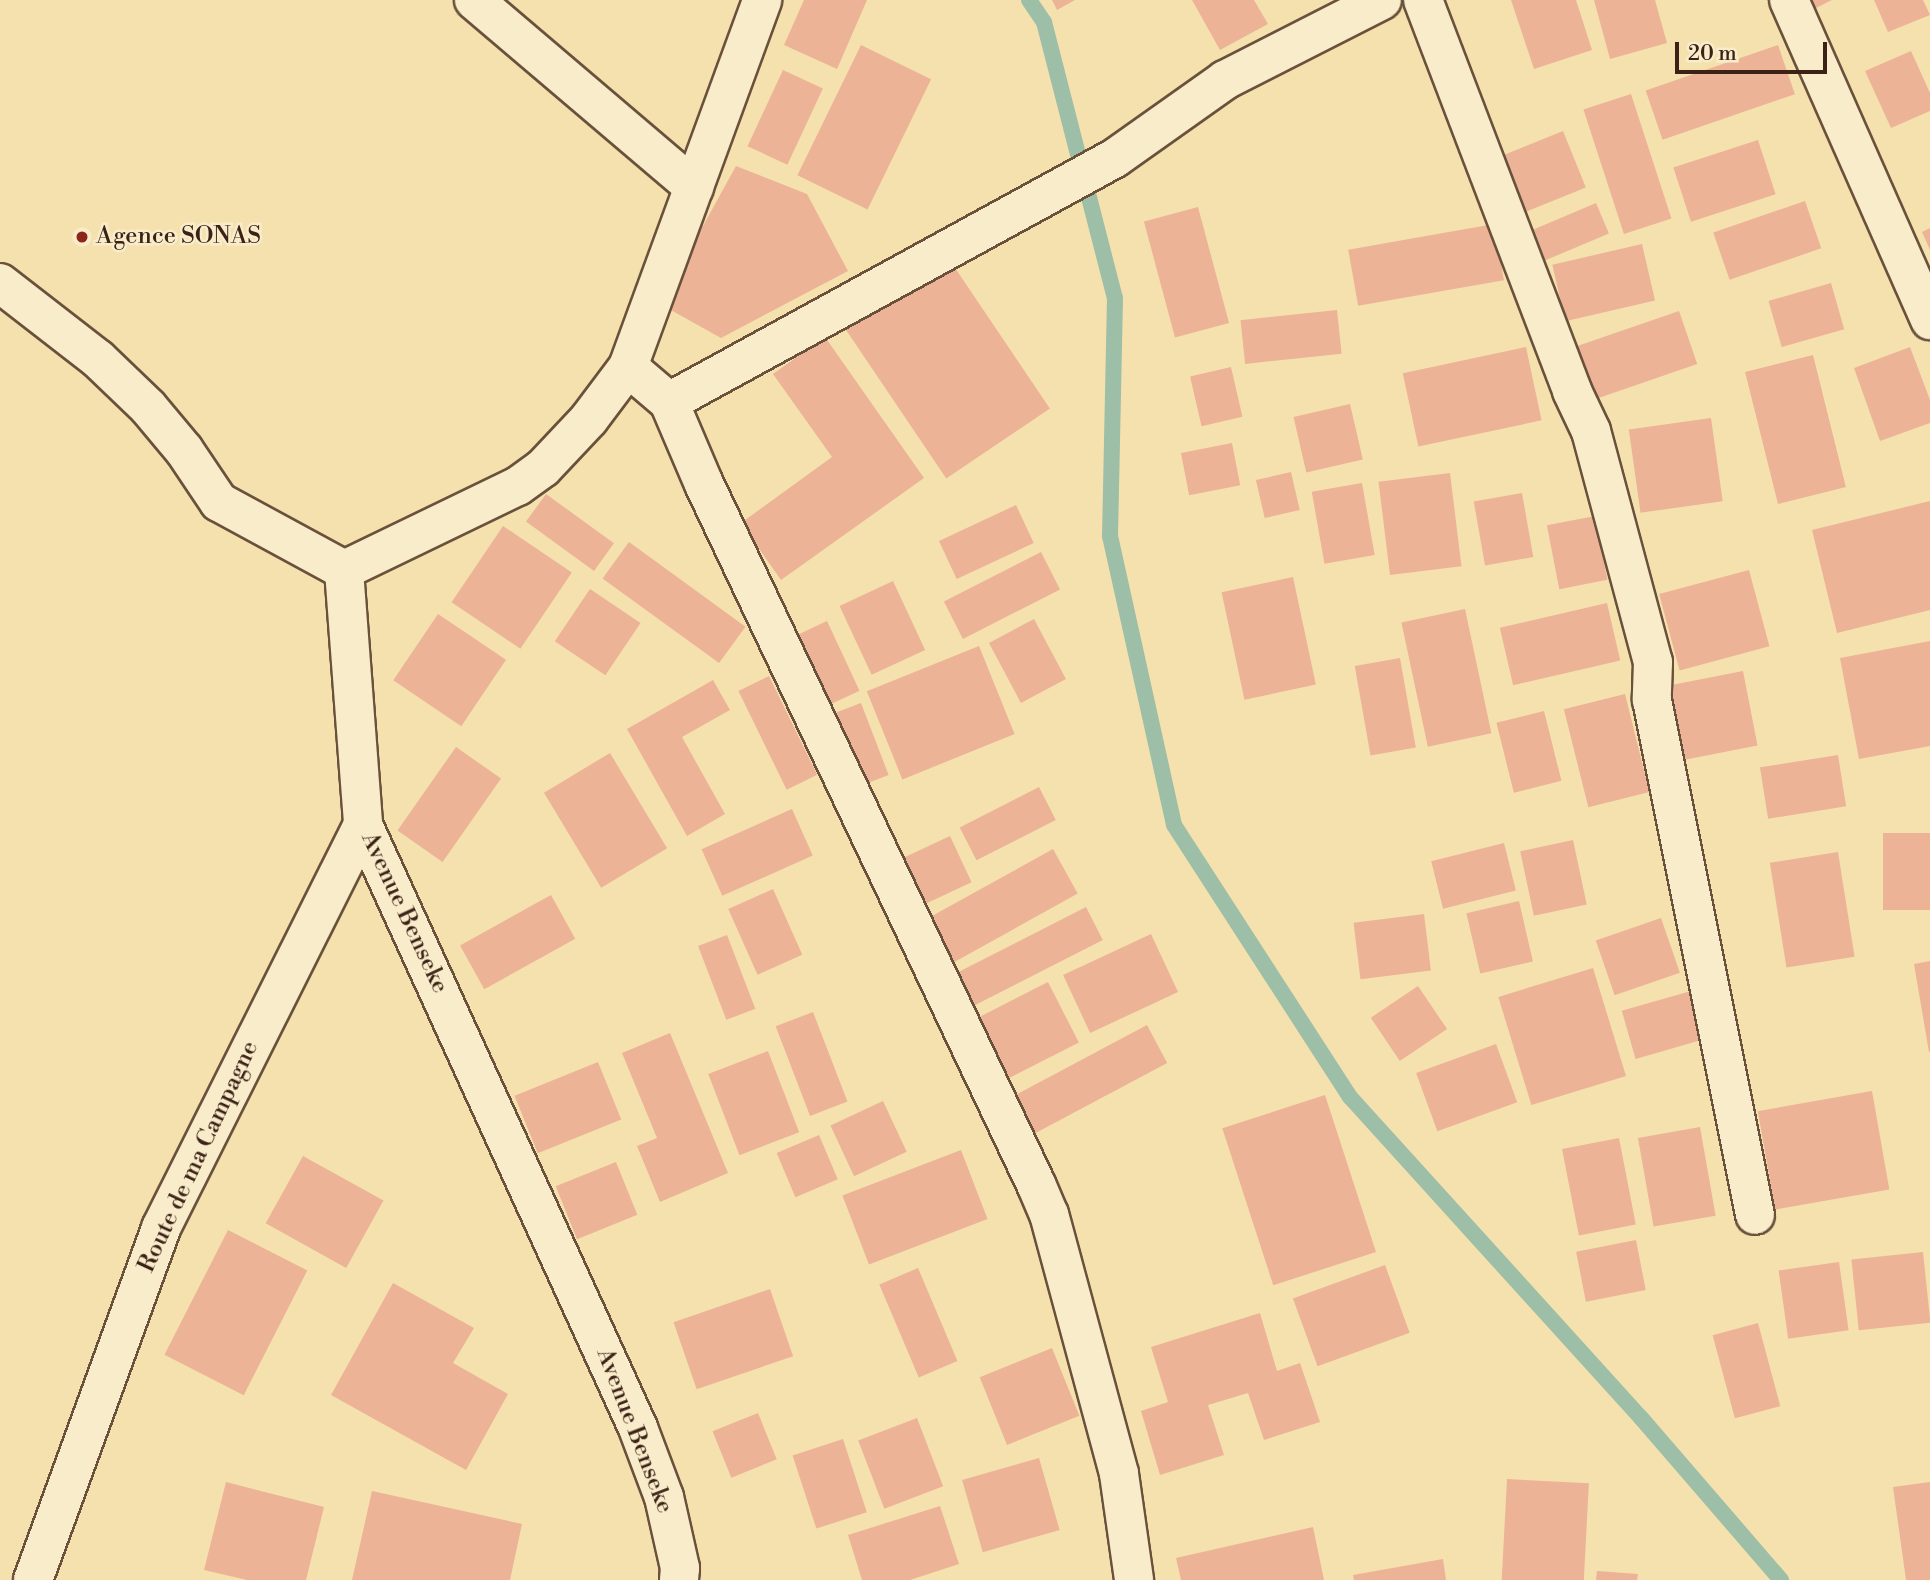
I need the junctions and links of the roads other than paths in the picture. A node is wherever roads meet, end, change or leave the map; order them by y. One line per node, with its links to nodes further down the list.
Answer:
1 (474, 0): 6 (street)
2 (762, 0): 6 (street)
3 (1382, 0): 10 (street)
4 (1423, 0): 13 (street)
5 (1788, 0): 8 (street)
6 (694, 187): 9 (street)
7 (0, 283): 11 (street)
8 (1928, 307)
9 (628, 367): 10 (street); 11 (street)
10 (669, 402): 16 (street)
11 (344, 570): 12 (street, Avenue Benseke)
12 (363, 825): 14 (street, Avenue Benseke); 15 (street, Route de ma Campagne)
13 (1755, 1215)
14 (685, 1576)
15 (33, 1580)
16 (1134, 1580)

